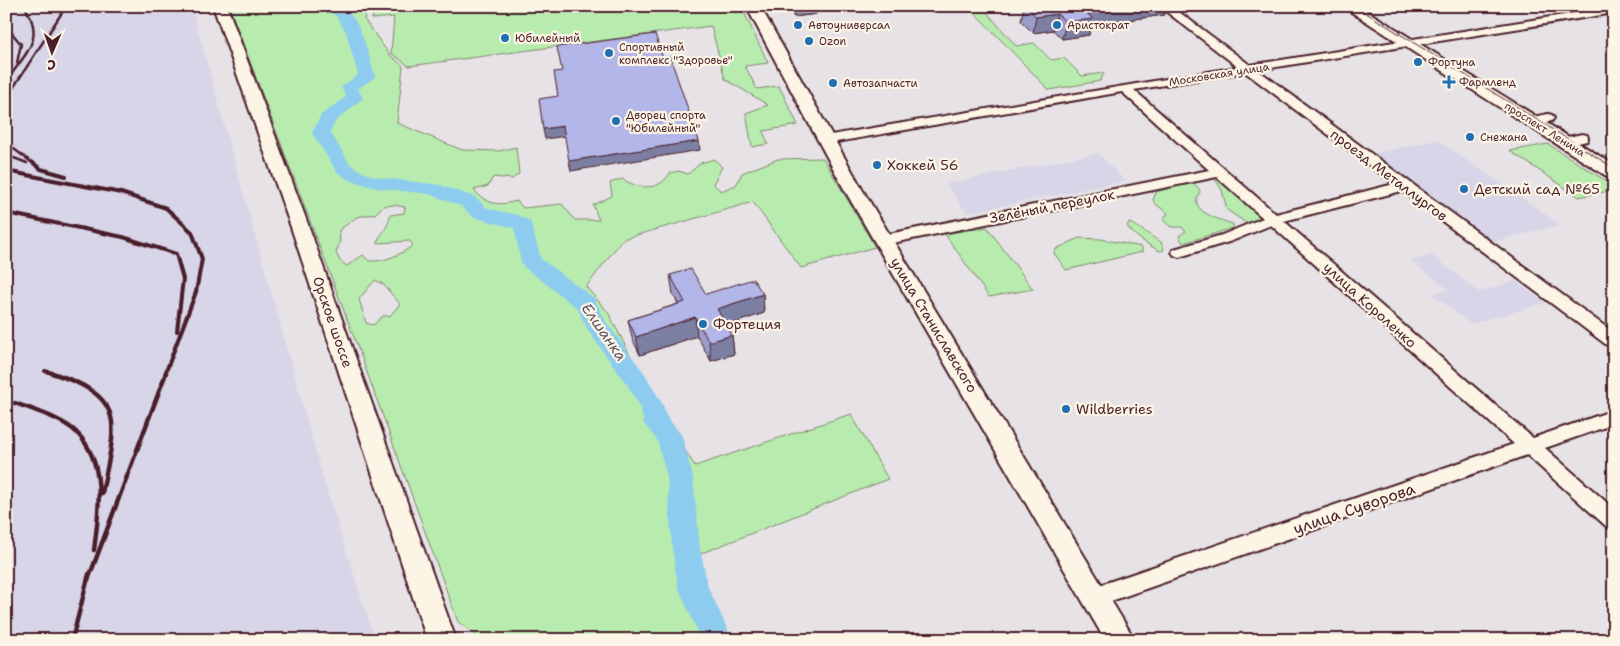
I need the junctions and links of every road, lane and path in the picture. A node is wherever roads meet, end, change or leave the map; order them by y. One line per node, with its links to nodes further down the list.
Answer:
1 (220, 6): 28 (main road, Орское шоссе)
2 (753, 6): 14 (main road, улица Станиславского)
3 (1164, 6): 9 (street, проезд Металлургов)
4 (1349, 6): 8 (main road, проспект Ленина)
5 (1369, 6): 7 (main road, проспект Ленина)
6 (1614, 10): 7 (street, Московская улица)
7 (1426, 42): 8 (street, Московская улица); 11 (main road, проспект Ленина)
8 (1408, 44): 9 (street, Московская улица); 12 (main road, проспект Ленина)
9 (1247, 69): 10 (street, Московская улица); 19 (street, проезд Металлургов)
10 (1125, 88): 14 (street, Московская улица); 17 (street, улица Короленко)
11 (1548, 118): 12 (street); 13 (main road, проспект Ленина)
12 (1532, 121): 15 (main road, проспект Ленина)
13 (1582, 138): 15 (street); 16 (main road, проспект Ленина)
14 (825, 140): 21 (main road, улица Станиславского)
15 (1564, 142): 18 (main road, проспект Ленина)
16 (1614, 158)
17 (1220, 172): 20 (street, улица Короленко); 21 (street, Зелёный переулок)
18 (1614, 173)
19 (1404, 186): 20 (street); 23 (street, проезд Металлургов)
20 (1273, 219): 22 (street); 25 (street, улица Короленко)
21 (883, 240): 27 (main road, улица Станиславского)
22 (1179, 252)
23 (1614, 342)
24 (1614, 417): 25 (street, улица Суворова)
25 (1531, 447): 26 (street, улица Короленко); 27 (street, улица Суворова)
26 (1614, 521)
27 (1094, 598): 29 (main road, улица Станиславского)
28 (442, 640)
29 (1121, 640)

